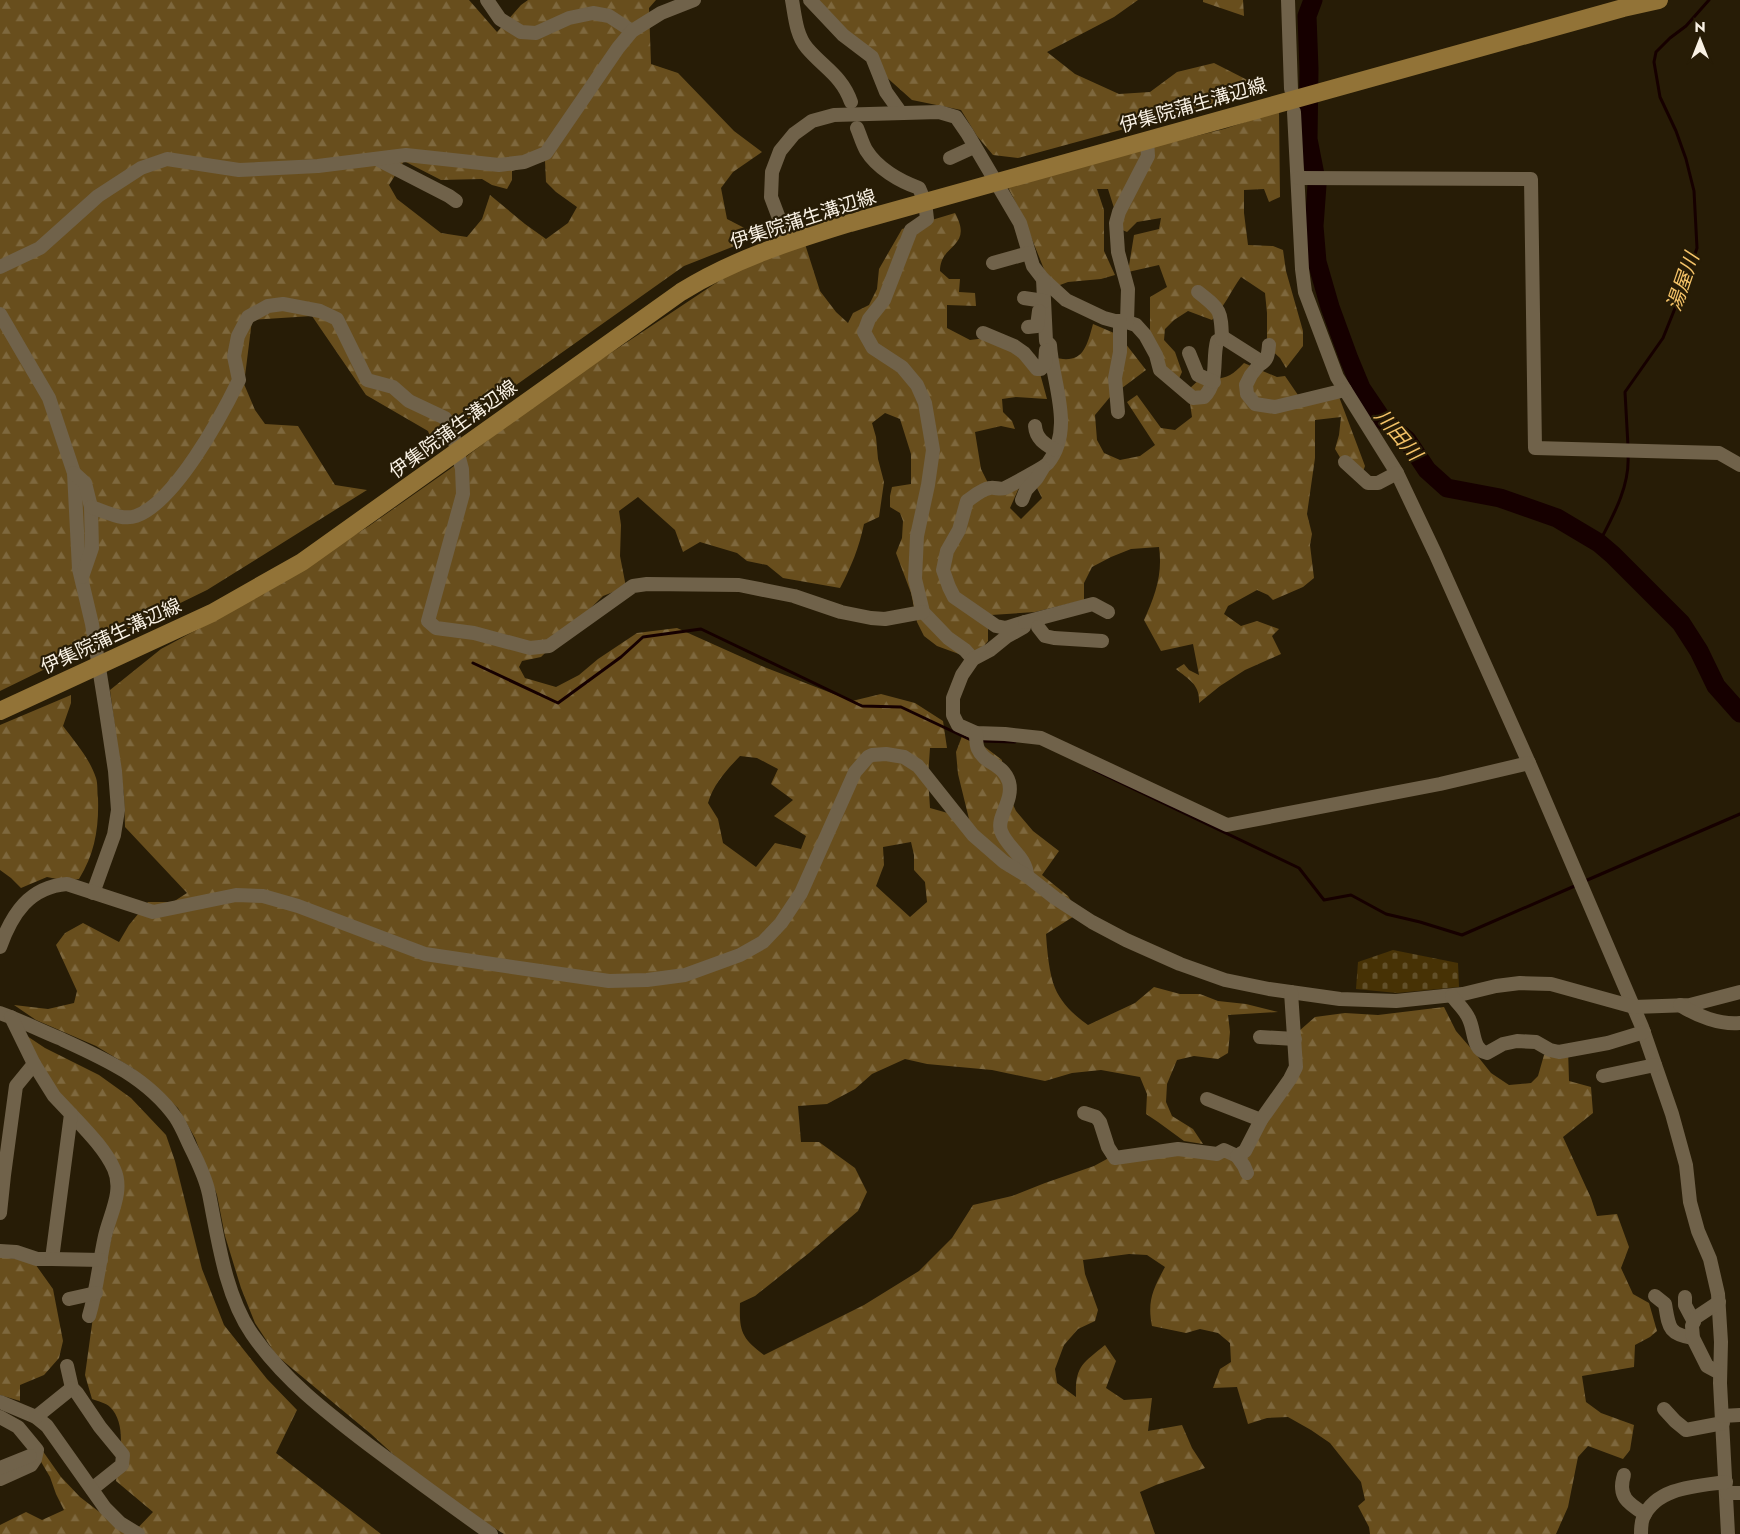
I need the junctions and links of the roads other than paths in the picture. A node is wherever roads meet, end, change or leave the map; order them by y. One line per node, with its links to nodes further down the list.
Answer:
1 (487, 0): 7 (street)
2 (694, 0): 7 (street)
3 (792, 0): 9 (street)
4 (1288, 0): 8 (street)
5 (1659, 0): 13 (main road, 伊集院蒲生溝辺線)
6 (813, 1): 11 (street)
7 (632, 31): 16 (street)
8 (1291, 89)
9 (851, 102)
10 (1294, 112): 17 (street)
11 (900, 114): 14 (street); 20 (street)
12 (857, 128): 19 (street)
13 (1147, 140): 19 (main road, 伊集院蒲生溝辺線); 29 (street)
14 (976, 150): 15 (street); 21 (street)
15 (950, 158)
16 (376, 160): 18 (street); 23 (street)
17 (1298, 178): 38 (street); 43 (street)
18 (456, 201)
19 (925, 202): 20 (main road, 伊集院蒲生溝辺線); 51 (street)
20 (788, 242): 56 (main road, 伊集院蒲生溝辺線)
21 (1029, 252): 22 (street); 24 (street)
22 (993, 263)
23 (0, 267)
24 (1043, 279): 27 (street); 29 (street)
25 (1198, 292): 32 (street)
26 (1024, 298): 27 (street)
27 (1042, 301): 30 (street); 34 (street)
28 (0, 314): 46 (street)
29 (1124, 321): 37 (street); 39 (street)
30 (1028, 327)
31 (983, 333): 34 (street)
32 (1222, 339): 36 (street); 37 (street)
33 (1269, 345): 36 (street)
34 (1052, 347): 41 (street)
35 (1189, 353): 37 (street)
36 (1259, 365): 38 (street)
37 (1214, 382)
38 (1345, 390): 45 (street)
39 (1118, 412)
40 (1035, 426): 41 (street)
41 (1055, 450): 44 (street)
42 (1345, 462): 45 (street)
43 (1740, 465)
44 (1043, 467): 47 (street); 52 (street)
45 (1397, 472): 58 (street)
46 (74, 473): 48 (street); 49 (street)
47 (1022, 500)
48 (91, 507): 49 (street); 51 (street)
49 (81, 578): 60 (street)
50 (1113, 608): 52 (street)
51 (923, 612): 55 (street)
52 (1029, 625): 53 (street); 54 (street); 55 (street)
53 (1055, 632)
54 (1102, 641)
55 (973, 659): 57 (street)
56 (0, 711)
57 (976, 733): 58 (street); 59 (street)
58 (1529, 762): 66 (street)
59 (1027, 876): 60 (street); 62 (street)
60 (93, 893): 61 (street)
61 (0, 947)
62 (1291, 992): 64 (street); 71 (street)
63 (1740, 992): 65 (street)
64 (1452, 996): 66 (street); 69 (street)
65 (1680, 1005): 66 (street); 68 (street)
66 (1634, 1007): 69 (street)
67 (5, 1015): 72 (street); 110 (street)
68 (1740, 1023)
69 (1644, 1032): 73 (street)
70 (1260, 1036): 71 (street)
71 (1295, 1039): 78 (street)
72 (34, 1064): 77 (street); 81 (street)
73 (1655, 1065): 74 (street); 89 (street)
74 (1603, 1076)
75 (1207, 1099): 78 (street)
76 (1084, 1113): 79 (street)
77 (71, 1114): 83 (street); 84 (street)
78 (1260, 1120): 79 (street)
79 (1237, 1156): 80 (street)
80 (1247, 1173)
81 (0, 1213)
82 (0, 1251): 83 (street)
83 (52, 1259): 84 (street)
84 (101, 1260): 85 (street)
85 (96, 1293): 88 (street); 90 (street)
86 (1655, 1296): 92 (street)
87 (1686, 1297): 91 (street)
88 (69, 1300)
89 (1719, 1302): 91 (street); 94 (street)
90 (89, 1316)
91 (1694, 1322): 92 (street)
92 (1693, 1338): 94 (street)
93 (67, 1366): 95 (street)
94 (1720, 1373): 101 (street)
95 (72, 1388): 100 (street); 106 (street)
96 (0, 1402): 100 (street)
97 (1664, 1410): 101 (street)
98 (1740, 1415): 101 (street)
99 (0, 1416): 102 (street)
100 (36, 1417): 106 (street)
101 (1722, 1420): 107 (street)
102 (36, 1454): 103 (street); 105 (street)
103 (0, 1468)
104 (1624, 1475): 108 (street)
105 (0, 1479)
106 (92, 1489): 109 (street)
107 (1731, 1489): 108 (street); 112 (street)
108 (1645, 1514): 111 (street)
109 (138, 1534)
110 (491, 1534)
111 (1641, 1534)
112 (1728, 1534)

